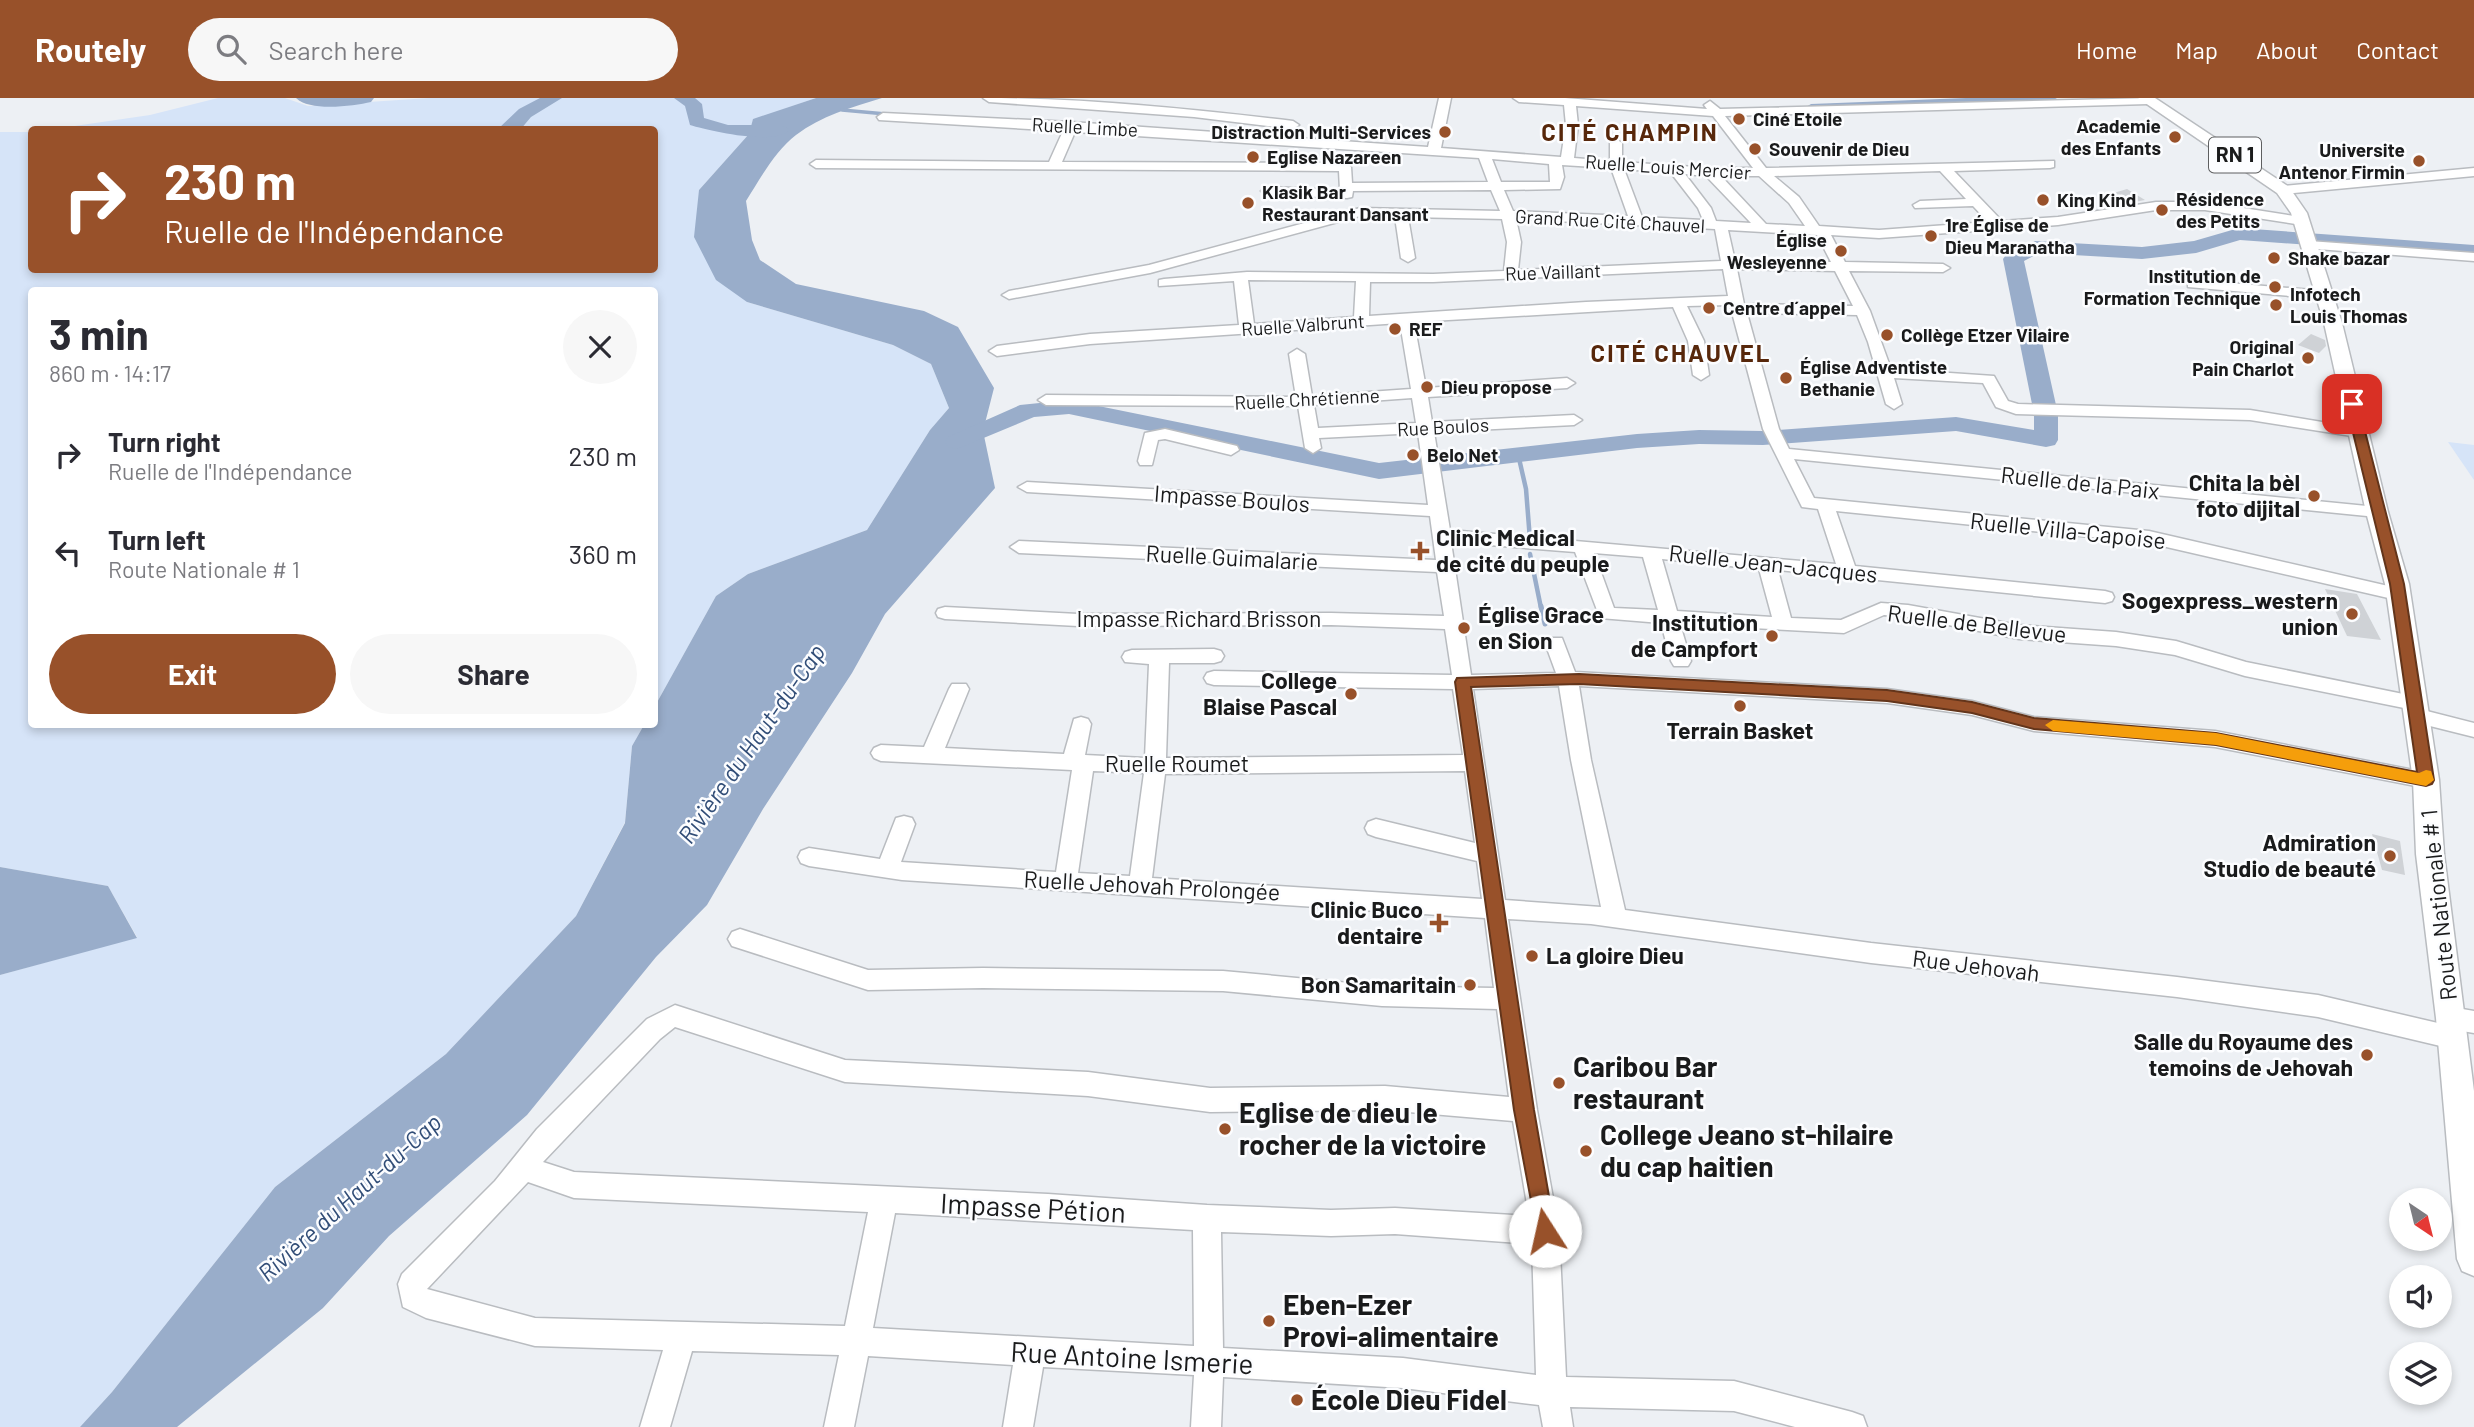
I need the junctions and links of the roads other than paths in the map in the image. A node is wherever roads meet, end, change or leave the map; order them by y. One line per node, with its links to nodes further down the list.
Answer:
1 (989, 98): 9 (street)
2 (1445, 98): 14 (street)
3 (1519, 98): 6 (street)
4 (1704, 98): 7 (street)
5 (2146, 99): 7 (street); 29 (main road, Route Nationale # 1 / RN 1)
6 (1570, 102): 7 (street); 17 (street)
7 (1715, 113): 26 (street)
8 (883, 117): 10 (street, Ruelle Limbe)
9 (1293, 125)
10 (1071, 126): 11 (street, Ruelle Limbe); 21 (street)
11 (1137, 130): 12 (street, Ruelle Limbe); 16 (street)
12 (1286, 139): 14 (street, Ruelle Louis Mercier)
13 (1616, 143): 19 (street)
14 (1434, 150): 15 (street, Ruelle Louis Mercier)
15 (1484, 154): 17 (street, Ruelle Louis Mercier); 27 (street)
16 (1130, 156): 21 (street); 28 (street)
17 (1561, 160): 19 (street, Ruelle Louis Mercier); 27 (street)
18 (816, 164): 21 (street)
19 (1616, 164): 23 (street, Ruelle Louis Mercier); 36 (street)
20 (2050, 164): 22 (street, Ruelle Louis Mercier)
21 (1054, 165)
22 (1944, 168): 26 (street, Ruelle Louis Mercier); 31 (street)
23 (1675, 169): 24 (street, Ruelle Louis Mercier); 38 (street, Ruelle Villa-Capoise)
24 (1710, 172): 26 (street, Ruelle Louis Mercier); 39 (street)
25 (2474, 172): 29 (street)
26 (1763, 173): 40 (street)
27 (1497, 188): 28 (street); 35 (street)
28 (1347, 190): 30 (street); 33 (street)
29 (2283, 190): 41 (main road, Route Nationale # 1 / RN 1)
30 (1266, 191)
31 (1978, 202): 32 (street); 37 (street)
32 (1920, 205)
33 (1360, 212): 34 (street, Grand Rue Cité Chauvel); 42 (street, Grand Rue Cité Chauvel)
34 (1400, 212): 35 (street, Grand Rue Cité Chauvel); 44 (street)
35 (1509, 215): 36 (street, Grand Rue Cité Chauvel); 48 (street)
36 (1637, 221): 38 (street, Grand Rue Cité Chauvel)
37 (1997, 224): 40 (street, Grand Rue Cité Chauvel); 41 (street, Grand Rue Cité Chauvel)
38 (1716, 227): 39 (street, Grand Rue Cité Chauvel); 45 (street, Ruelle Villa-Capoise)
39 (1762, 228): 40 (street, Grand Rue Cité Chauvel)
40 (1817, 230): 46 (street)
41 (2305, 232): 43 (street, Grand Rue Cité Chauvel); 54 (main road, Route Nationale # 1 / RN 1)
42 (1235, 247): 49 (street); 53 (street, Grand Rue Cité Chauvel)
43 (2474, 257)
44 (1408, 258)
45 (1729, 265): 46 (street, Rue Vaillant); 48 (street, Rue Vaillant); 56 (street, Ruelle Villa-Capoise)
46 (1839, 266): 47 (street, Rue Vaillant); 57 (street)
47 (1943, 268)
48 (1510, 274): 50 (street, Rue Vaillant)
49 (1244, 276): 50 (street, Rue Vaillant); 51 (street, Rue Vaillant); 60 (street)
50 (1363, 276): 59 (street)
51 (1164, 283)
52 (2193, 284): 54 (street)
53 (1009, 295)
54 (2324, 295): 72 (main road, Route Nationale # 1 / RN 1)
55 (1678, 302): 56 (street, Ruelle Valbrunt); 58 (street, Ruelle Valbrunt); 64 (street)
56 (1737, 304): 57 (street, Ruelle Valbrunt); 73 (street, Ruelle Villa-Capoise)
57 (1863, 311): 63 (street)
58 (1406, 317): 59 (street, Ruelle Valbrunt); 66 (street)
59 (1361, 320): 60 (street, Ruelle Valbrunt)
60 (1247, 329): 61 (street, Ruelle Valbrunt)
61 (997, 351)
62 (1297, 354): 68 (street)
63 (1886, 373): 69 (street); 72 (street)
64 (1701, 375)
65 (1567, 383): 66 (street, Ruelle Chrétienne)
66 (1419, 393): 68 (street, Ruelle Chrétienne); 71 (street)
67 (1046, 401): 68 (street, Ruelle Chrétienne)
68 (1307, 401): 71 (street, Rue Boulos)
69 (1894, 404)
70 (1574, 420): 71 (street, Rue Boulos)
71 (1424, 429): 78 (street)
72 (2358, 432): 79 (main road, Route Nationale # 1 / RN 1)
73 (1777, 440): 77 (street, Ruelle Villa-Capoise); 79 (street, Ruelle de la Paix)
74 (1231, 450): 75 (street)
75 (1146, 461)
76 (1027, 487): 78 (street, Impasse Boulos)
77 (1826, 507): 86 (street); 87 (street, Ruelle Villa-Capoise)
78 (1436, 511): 80 (street)
79 (2377, 512): 87 (main road, Route Nationale # 1 / RN 1)
80 (1440, 535): 81 (street, Ruelle Jean-Jacques); 85 (street)
81 (1582, 546): 83 (street, Ruelle Jean-Jacques); 90 (street, Ruelle de Bellevue)
82 (1019, 547): 85 (street, Ruelle Guimalarie)
83 (1651, 552): 84 (street, Ruelle Jean-Jacques); 90 (street)
84 (1767, 564): 86 (street, Ruelle Jean-Jacques); 92 (street)
85 (1445, 566): 91 (street)
86 (1847, 571): 88 (street, Ruelle Jean-Jacques)
87 (2397, 594): 102 (main road, Route Nationale # 1 / RN 1)
88 (2105, 597)
89 (945, 612): 91 (street, Impasse Richard Brisson)
90 (1668, 617): 92 (street, Ruelle de Bellevue); 97 (street)
91 (1453, 623): 100 (street)
92 (1783, 624): 102 (street, Ruelle de Bellevue)
93 (1555, 643): 99 (street)
94 (1214, 656): 96 (street)
95 (1132, 657): 96 (street)
96 (1159, 657): 109 (street)
97 (1681, 661)
98 (1214, 678): 100 (street)
99 (1568, 679): 100 (street); 110 (street); 119 (street)
100 (1463, 682): 108 (street)
101 (959, 689): 106 (street)
102 (2416, 709): 104 (street, Ruelle de Bellevue); 110 (main road, Route Nationale # 1 / RN 1)
103 (1081, 724): 107 (street)
104 (2474, 730)
105 (881, 753): 106 (street, Ruelle Roumet)
106 (931, 756): 107 (street, Ruelle Roumet)
107 (1079, 763): 109 (street, Ruelle Roumet); 116 (street)
108 (1474, 763): 109 (street, Ruelle Roumet); 113 (street)
109 (1155, 766): 117 (street)
110 (2426, 780): 122 (main road, Route Nationale # 1 / RN 1)
111 (904, 824): 115 (street)
112 (1376, 828): 113 (street)
113 (1489, 855): 118 (street)
114 (809, 857): 115 (street, Ruelle Jehovah Prolongée)
115 (887, 869): 116 (street, Ruelle Jehovah Prolongée)
116 (1066, 881): 117 (street, Ruelle Jehovah Prolongée)
117 (1140, 886): 118 (street, Ruelle Jehovah Prolongée)
118 (1496, 907): 119 (street, Rue Jehovah); 121 (street)
119 (1615, 918): 122 (street, Rue Jehovah)
120 (740, 939): 121 (street)
121 (1509, 999): 123 (street)
122 (2459, 1026): 125 (main road, Route Nationale # 1 / RN 1)
123 (1524, 1110): 124 (street); 128 (street)
124 (523, 1168): 126 (street, Impasse Pétion); 130 (street, Rue Antoine Ismerie)
125 (2470, 1183): 129 (main road, Route Nationale # 1 / RN 1)
126 (884, 1200): 127 (street, Impasse Pétion); 131 (street)
127 (1207, 1218): 128 (street, Impasse Pétion); 133 (street)
128 (1545, 1231): 134 (street)
129 (2474, 1259)
130 (681, 1337): 131 (street, Rue Antoine Ismerie); 135 (street)
131 (854, 1342): 132 (street, Rue Antoine Ismerie); 136 (street)
132 (1030, 1353): 133 (street, Rue Antoine Ismerie); 137 (street)
133 (1209, 1361): 134 (street, Rue Antoine Ismerie); 138 (street)
134 (1552, 1392): 139 (street); 140 (street, Rue Antoine Ismerie)
135 (655, 1427)
136 (839, 1427)
137 (1018, 1427)
138 (1206, 1427)
139 (1558, 1427)
140 (1852, 1427)

